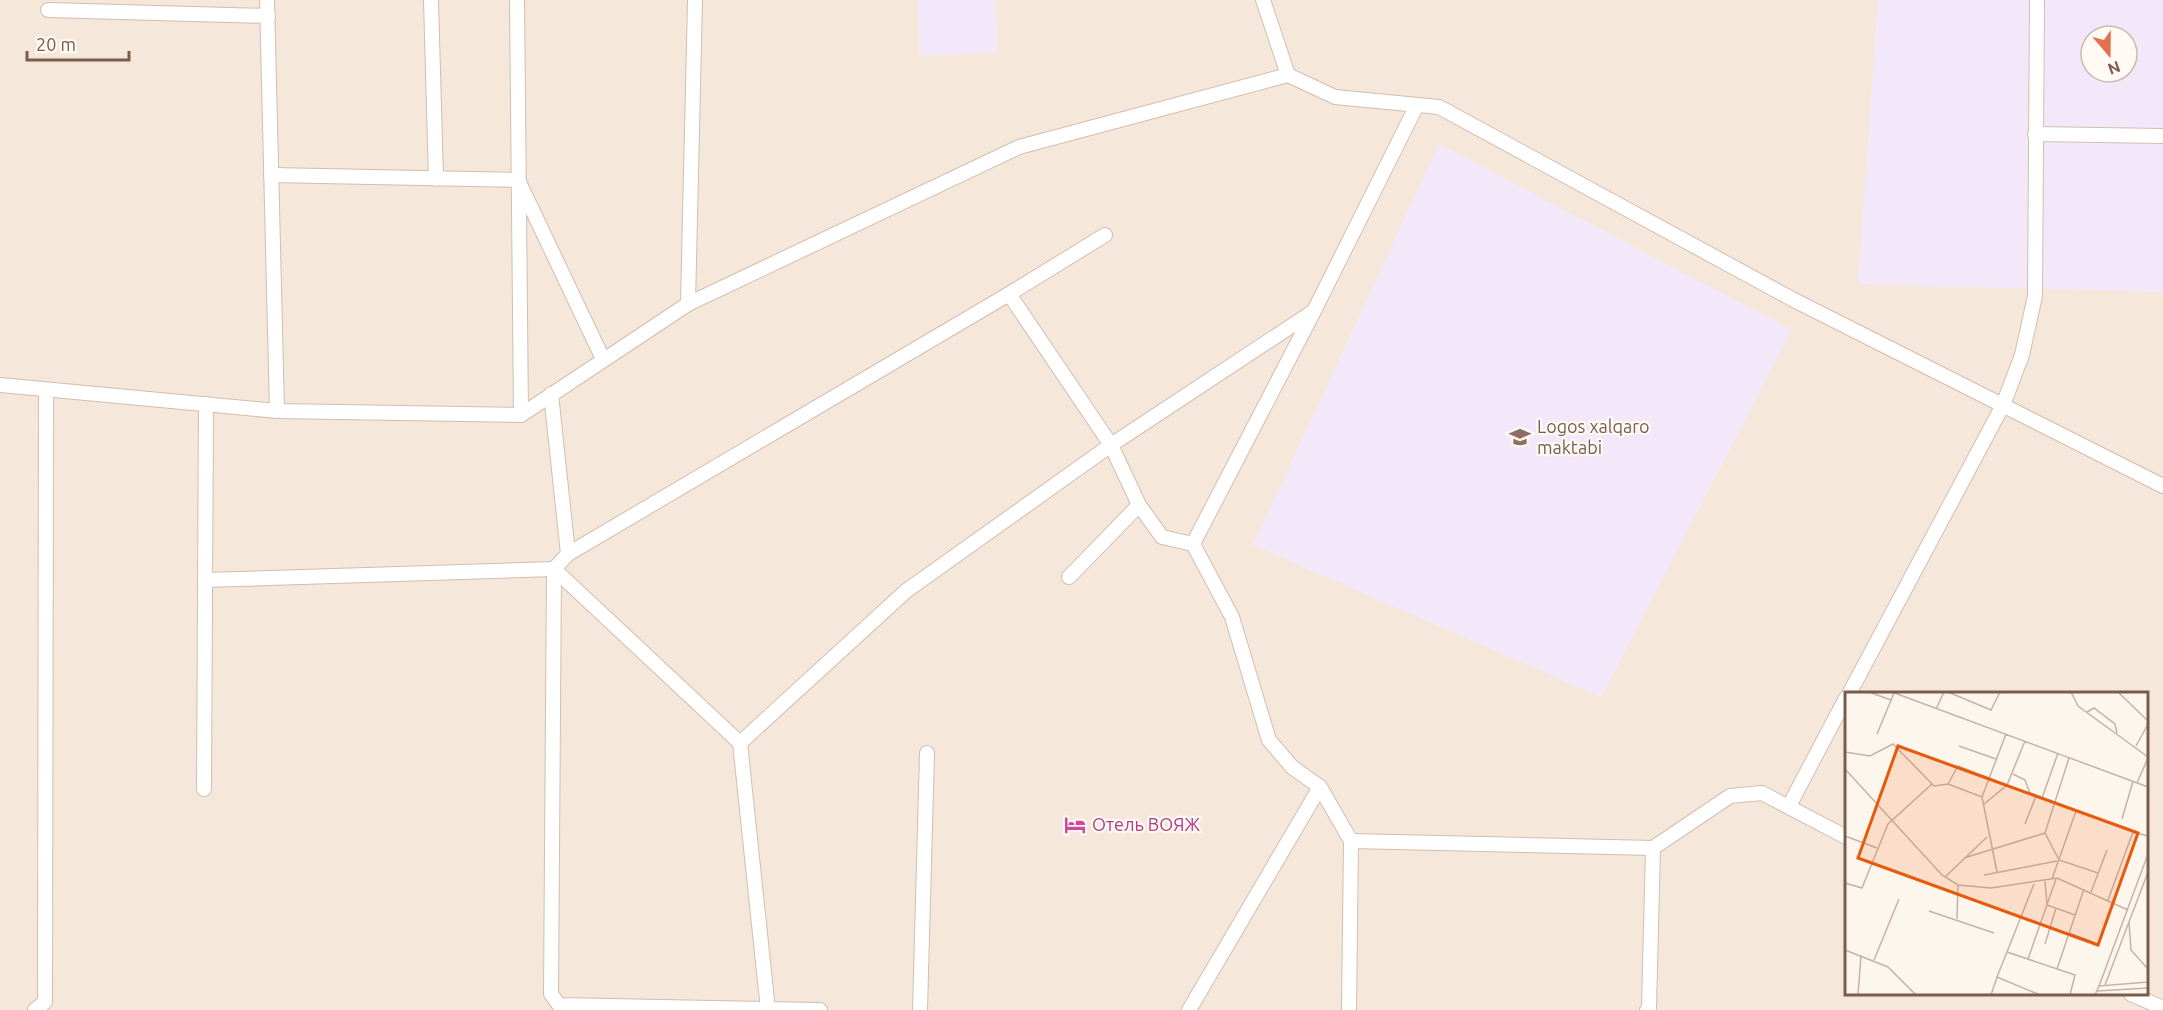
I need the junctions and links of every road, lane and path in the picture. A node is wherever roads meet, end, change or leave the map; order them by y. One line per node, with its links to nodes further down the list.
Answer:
1 (267, 0): 8 (lane)
2 (431, 0): 14 (lane)
3 (517, 0): 15 (lane)
4 (695, 0): 18 (lane)
5 (1263, 0): 9 (lane)
6 (2037, 0): 11 (lane)
7 (48, 10): 8 (lane)
8 (268, 16): 13 (lane)
9 (1287, 75): 10 (lane); 18 (lane)
10 (1417, 105): 19 (lane); 25 (lane)
11 (2035, 134): 12 (lane); 25 (lane)
12 (2163, 136)
13 (271, 176): 14 (lane); 26 (lane)
14 (436, 178): 15 (lane)
15 (518, 180): 20 (lane); 27 (lane)
16 (1105, 234): 17 (lane)
17 (1009, 294): 28 (lane); 32 (lane)
18 (688, 304): 20 (lane)
19 (1314, 311): 28 (lane); 31 (lane)
20 (603, 359): 23 (lane)
21 (0, 386): 22 (lane)
22 (46, 390): 24 (lane); 48 (lane)
23 (551, 394): 27 (lane); 32 (lane)
24 (206, 404): 26 (lane); 35 (lane)
25 (2003, 405): 29 (lane); 36 (lane)
26 (277, 411): 27 (lane)
27 (521, 415)
28 (1111, 445): 30 (lane); 38 (lane)
29 (2163, 486)
30 (1139, 505): 31 (lane); 34 (lane)
31 (1193, 544): 40 (lane)
32 (568, 554): 33 (lane)
33 (554, 569): 35 (lane); 38 (lane); 49 (lane)
34 (1069, 577)
35 (205, 580): 41 (lane)
36 (1850, 692)
37 (1845, 700): 42 (lane)
38 (740, 743): 49 (lane)
39 (927, 753): 51 (lane)
40 (1320, 787): 44 (lane); 52 (lane)
41 (204, 789)
42 (1789, 806): 43 (lane); 45 (lane)
43 (1845, 836)
44 (1352, 841): 45 (lane); 53 (lane)
45 (1653, 848): 54 (lane)
46 (2135, 995): 47 (lane)
47 (2163, 1008)
48 (35, 1010)
49 (768, 1010): 50 (lane)
50 (820, 1010)
51 (920, 1010)
52 (1189, 1010)
53 (1348, 1010)
54 (1647, 1010)

